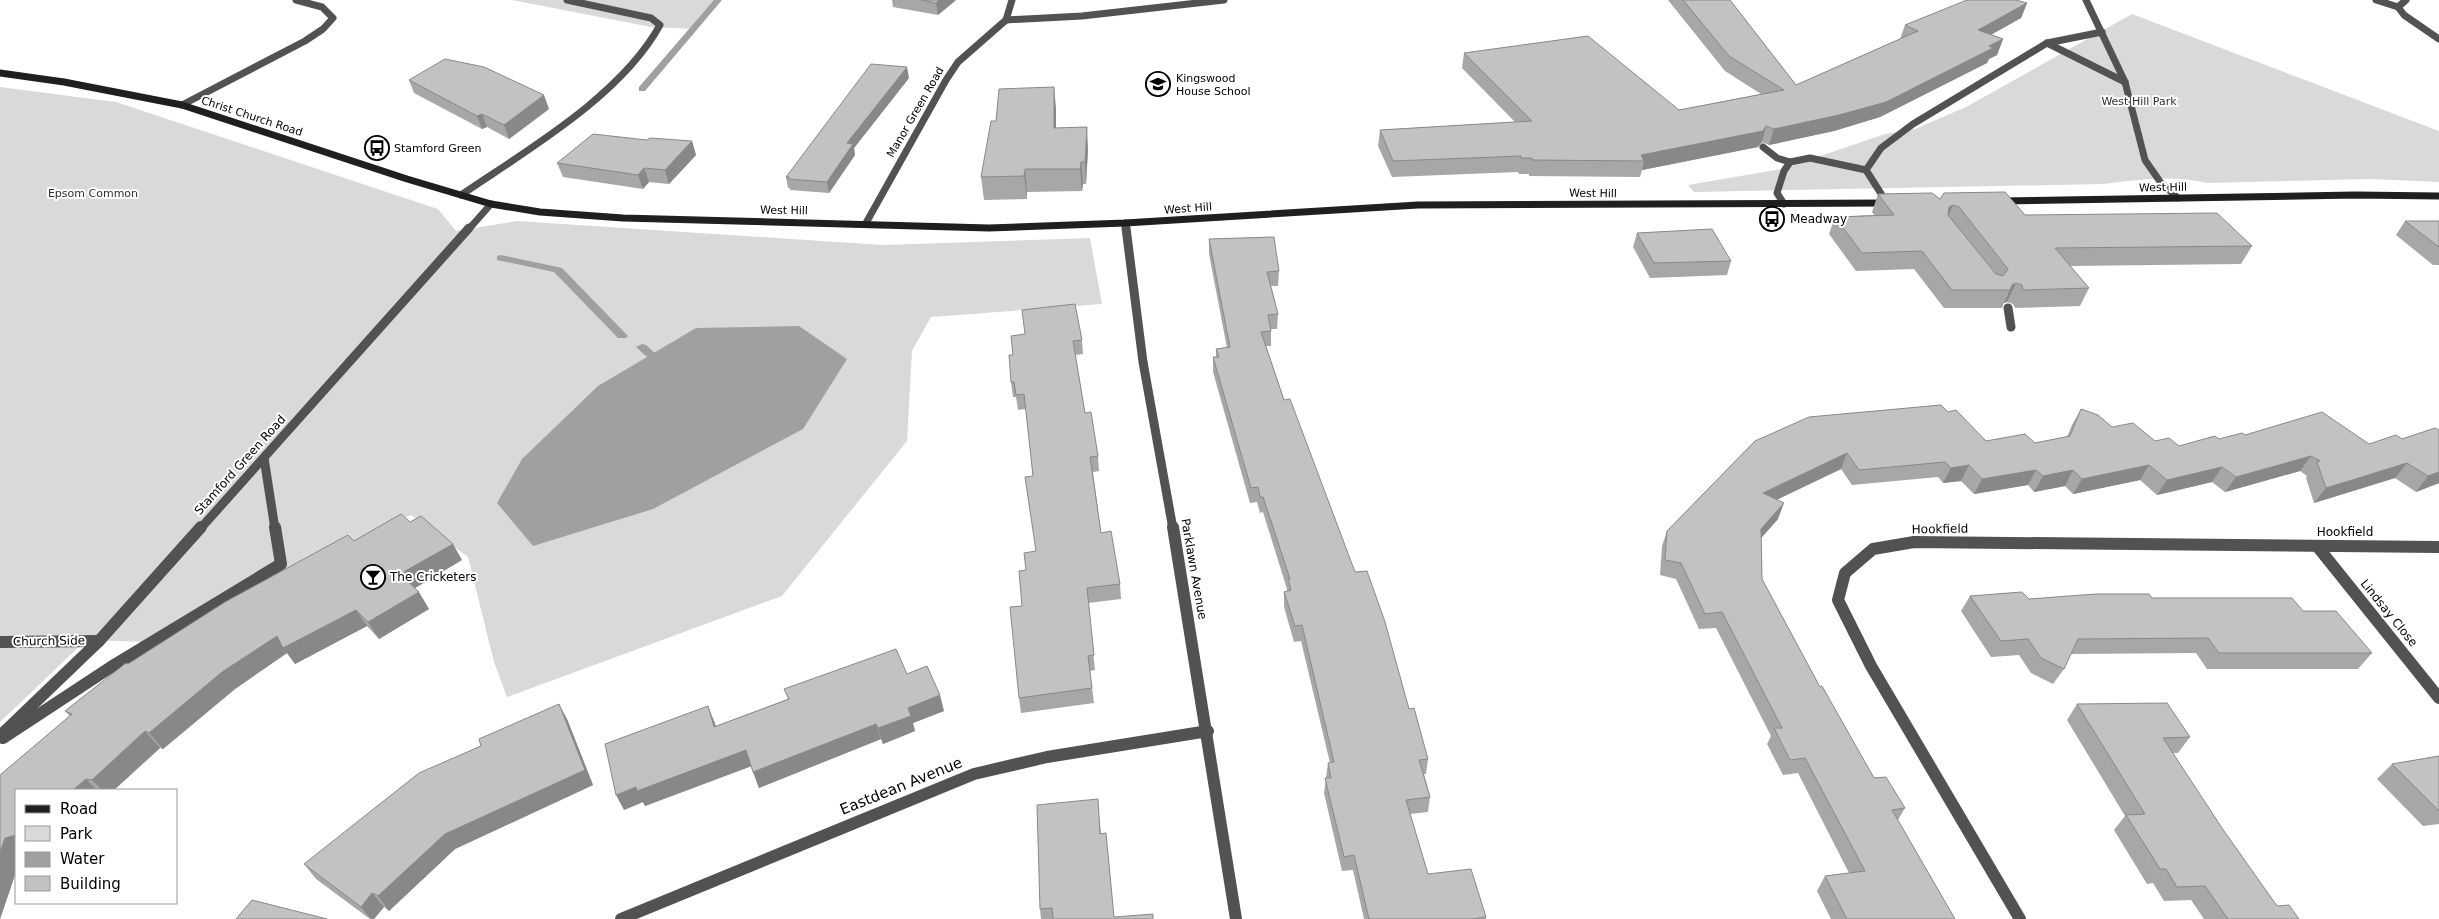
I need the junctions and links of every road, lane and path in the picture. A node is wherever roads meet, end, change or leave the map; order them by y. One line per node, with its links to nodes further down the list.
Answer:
1 (296, 0): 15 (street)
2 (567, 0): 19 (street)
3 (1012, 0): 9 (street)
4 (1224, 0): 9 (street)
5 (2086, 0): 10 (street)
6 (2376, 0): 8 (street)
7 (2406, 0): 8 (street)
8 (2398, 7): 11 (street)
9 (1006, 20): 27 (street, Manor Green Road)
10 (2102, 32): 12 (street); 14 (street)
11 (2439, 39)
12 (2047, 43): 14 (street); 18 (street)
13 (0, 73): 15 (main road, Christ Church Road)
14 (2125, 82): 21 (street)
15 (182, 105): 19 (main road, Christ Church Road)
16 (1763, 147): 17 (street)
17 (1790, 162): 18 (street); 26 (street)
18 (1866, 170): 23 (street)
19 (461, 195): 25 (main road, Christ Church Road)
20 (2439, 196): 21 (main road, West Hill)
21 (2178, 198): 22 (main road, West Hill)
22 (1992, 201)
23 (1887, 203): 24 (main road, West Hill); 26 (main road, West Hill)
24 (1896, 203)
25 (491, 204): 27 (main road, West Hill); 31 (street, Stamford Green Road)
26 (1784, 204): 28 (main road, West Hill)
27 (866, 223): 28 (main road, West Hill)
28 (1125, 223): 37 (street, Parklawn Avenue)
29 (2008, 308): 30 (street)
30 (2011, 327)
31 (264, 458): 34 (street, Stamford Green Road); 38 (street)
32 (2317, 546): 33 (street, Hookfield); 36 (street, Lindsay Close); 41 (street, Hookfield)
33 (2439, 547)
34 (99, 641): 35 (street, Church Side); 38 (street, Stamford Green Road)
35 (0, 642)
36 (2439, 698)
37 (1208, 731): 39 (street, Eastdean Avenue); 40 (street, Parklawn Avenue)
38 (0, 738)
39 (621, 919)
40 (1236, 919)
41 (2020, 919)

